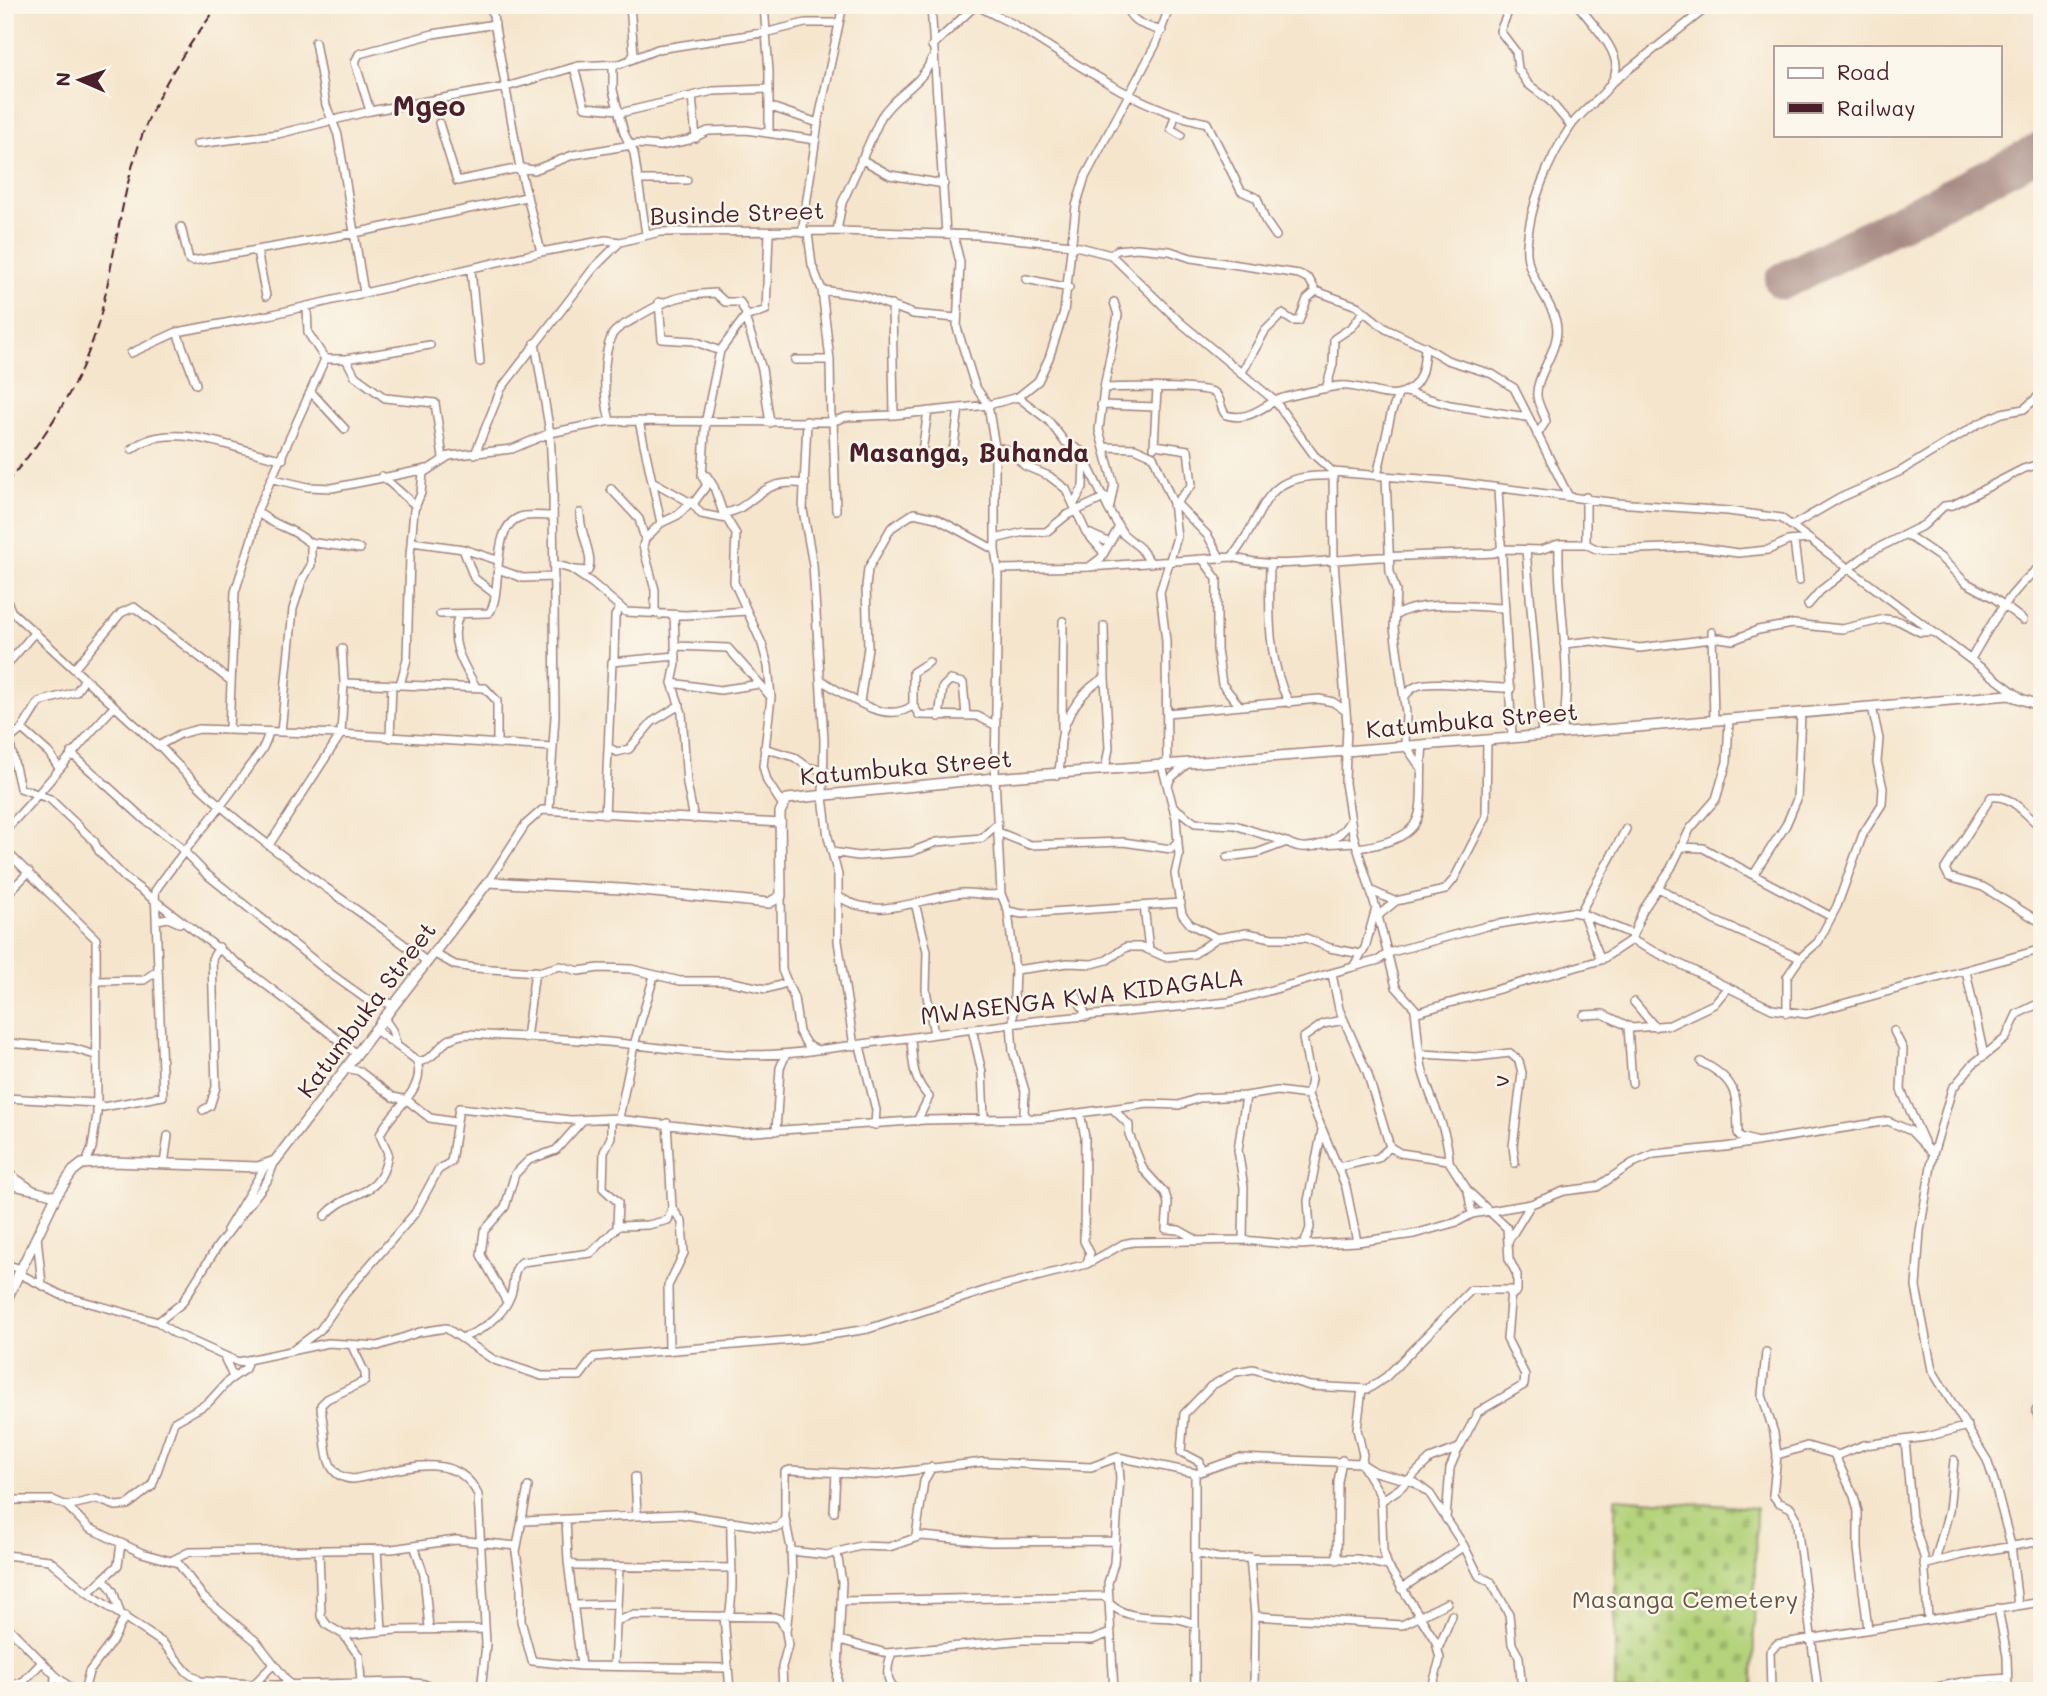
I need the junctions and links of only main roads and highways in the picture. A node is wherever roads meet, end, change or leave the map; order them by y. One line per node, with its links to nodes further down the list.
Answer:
1 (2042, 706): 2 (main road, Katumbuka Street)
2 (5, 1303)

